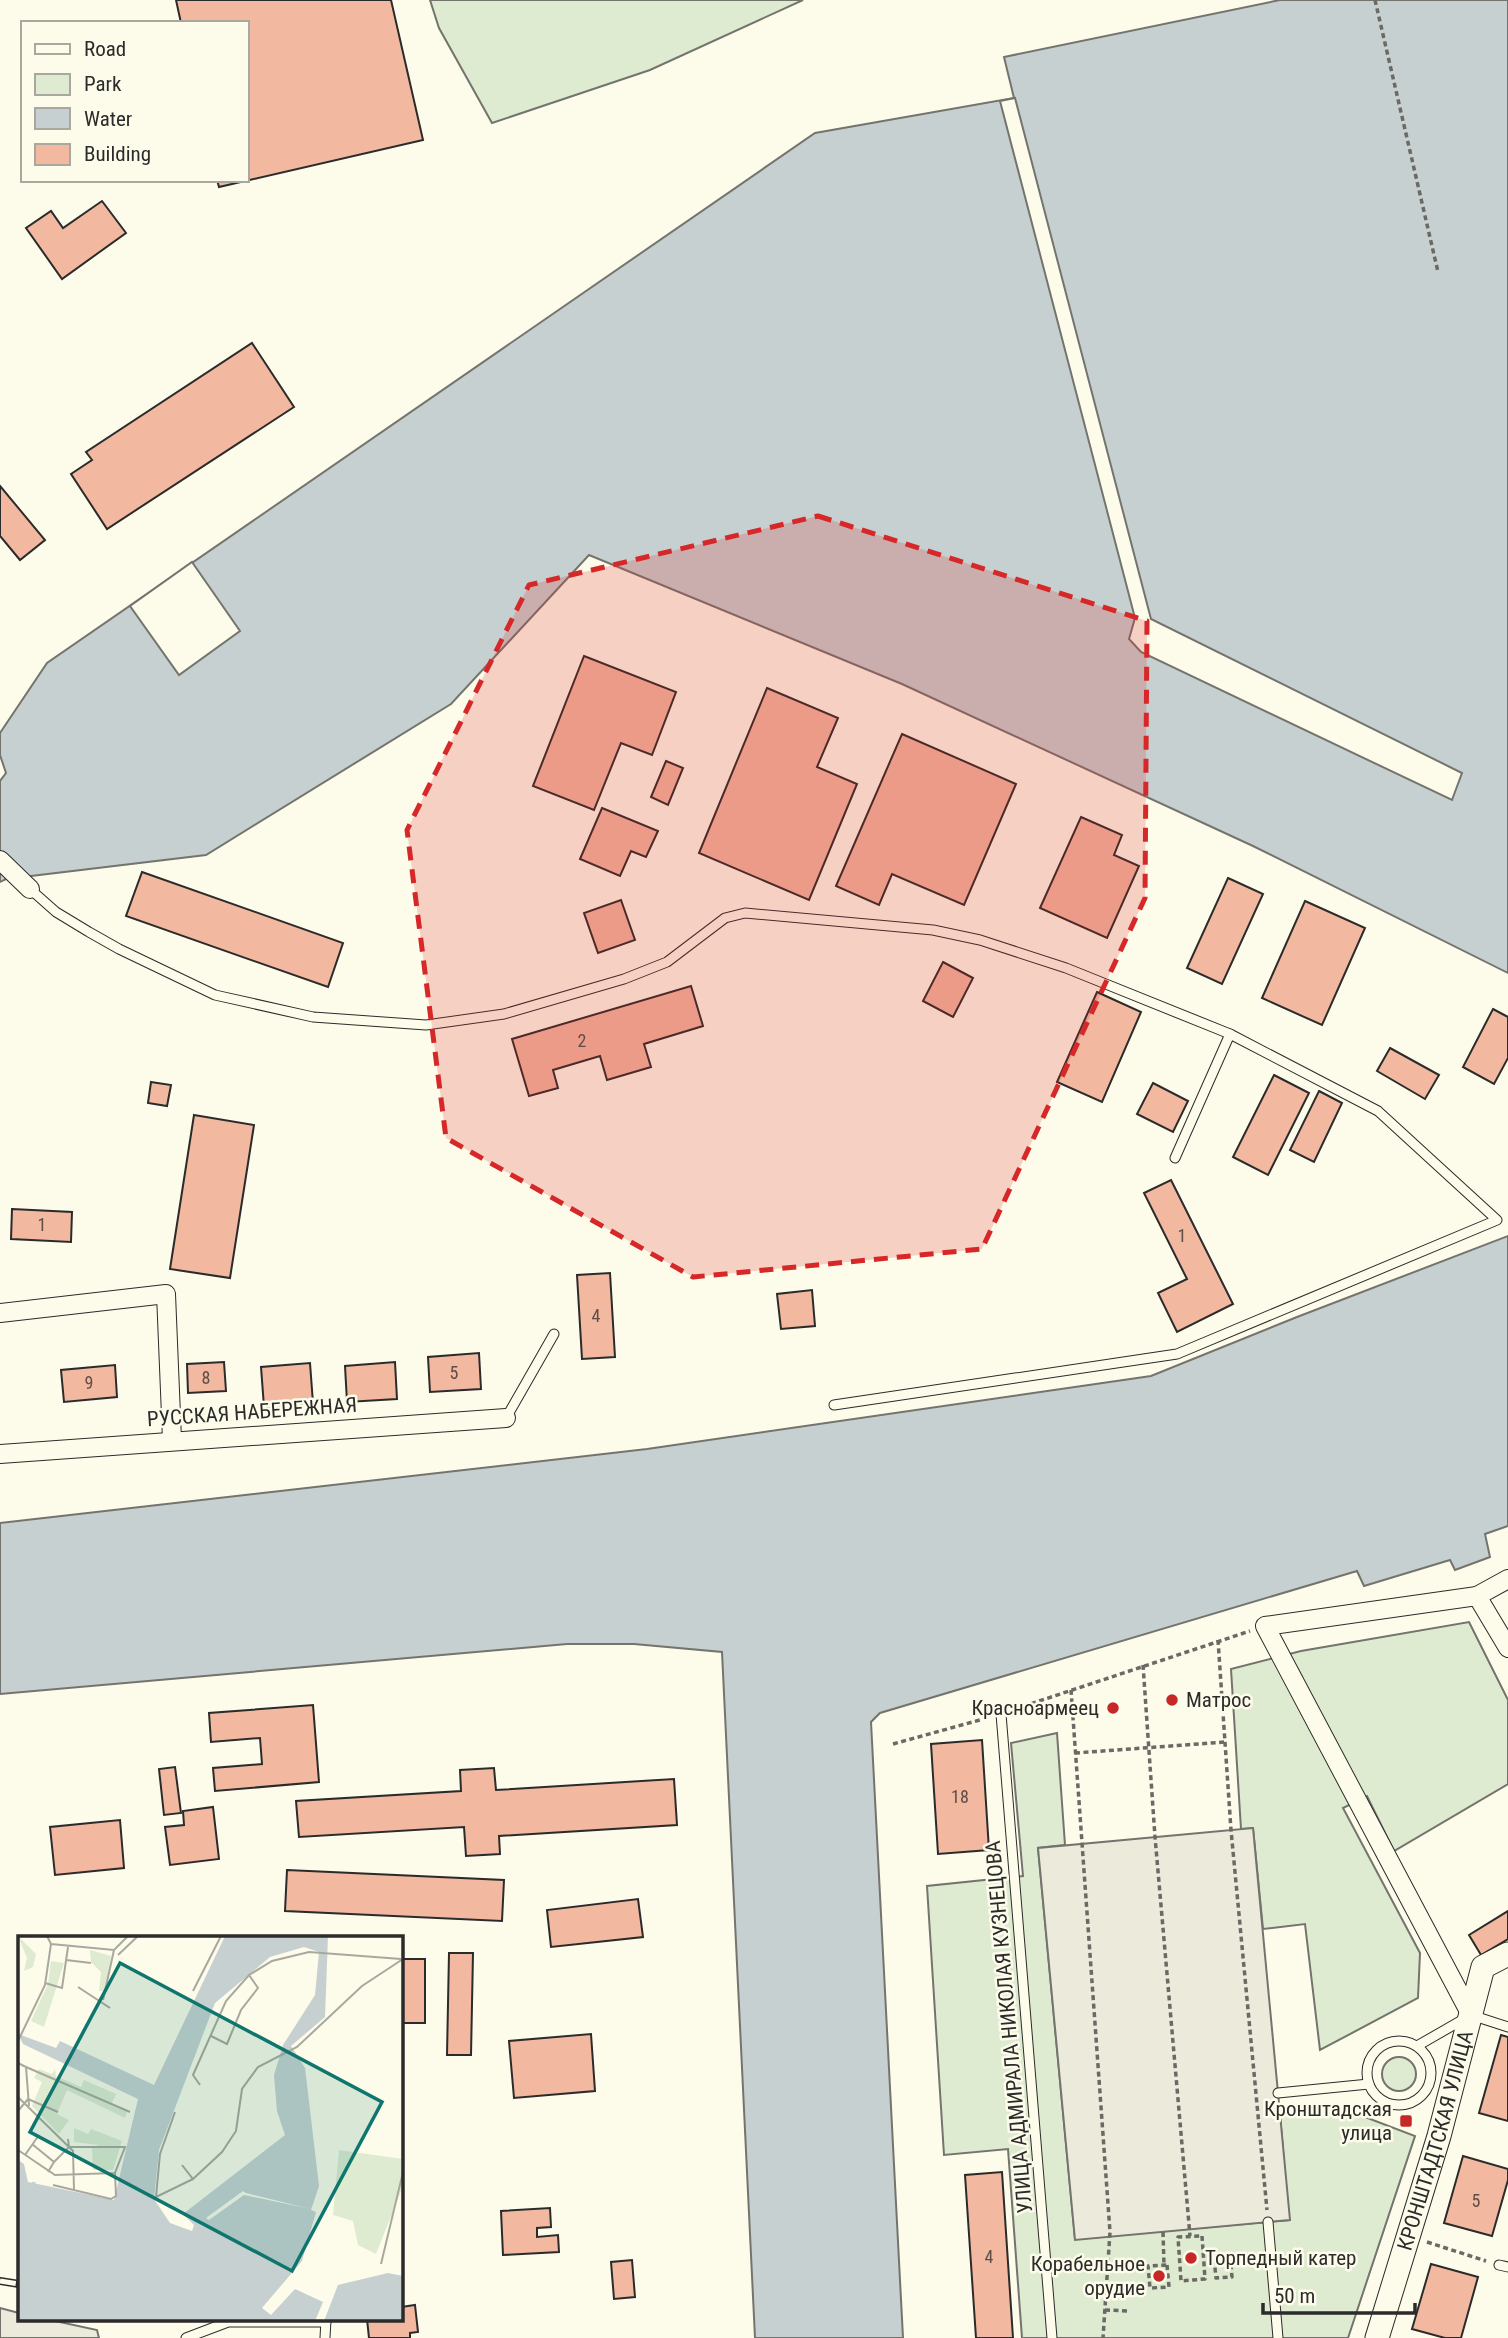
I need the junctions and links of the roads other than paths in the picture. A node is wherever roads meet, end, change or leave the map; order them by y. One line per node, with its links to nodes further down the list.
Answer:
1 (0, 860): 2 (street)
2 (30, 889): 3 (lane)
3 (1230, 1034): 4 (lane); 7 (lane)
4 (1175, 1158)
5 (0, 1313): 9 (street)
6 (554, 1334): 8 (lane)
7 (834, 1405)
8 (506, 1418): 9 (street, РУССКАЯ НАБЕРЕЖНАЯ)
9 (172, 1440): 10 (street, РУССКАЯ НАБЕРЕЖНАЯ)
10 (0, 1454)
11 (1508, 1579): 12 (street)
12 (1477, 1596): 13 (street); 16 (street)
13 (1508, 1647)
14 (1001, 1714): 27 (lane, УЛИЦА АДМИРАЛА НИКОЛАЯ КУЗНЕЦОВА)
15 (1508, 1954): 16 (street, КРОНШТАДТСКАЯ УЛИЦА)
16 (1471, 2015): 17 (lane); 18 (lane); 22 (street, КРОНШТАДТСКАЯ УЛИЦА)
17 (1508, 2027)
18 (1417, 2046): 19 (lane); 20 (lane)
19 (1369, 2084): 20 (lane); 21 (lane)
20 (1426, 2092): 22 (lane)
21 (1278, 2093)
22 (1449, 2098): 29 (street, КРОНШТАДТСКАЯ УЛИЦА)
23 (1268, 2222): 28 (lane)
24 (326, 2320): 25 (lane); 26 (lane)
25 (186, 2338)
26 (325, 2338)
27 (1052, 2338)
28 (1278, 2338)
29 (1377, 2338)

